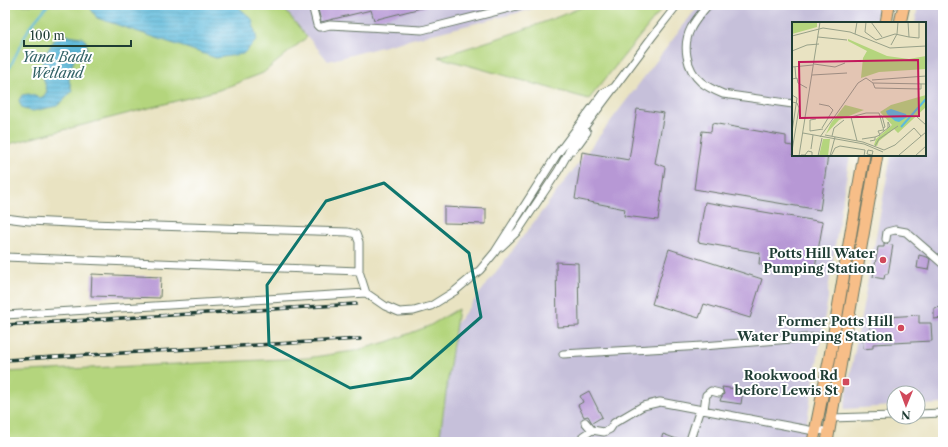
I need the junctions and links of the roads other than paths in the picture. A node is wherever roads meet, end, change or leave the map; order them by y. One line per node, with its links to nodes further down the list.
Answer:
1 (312, 5): 2 (street)
2 (521, 5)
3 (678, 5): 9 (street)
4 (708, 5): 10 (street)
5 (890, 5): 7 (highway)
6 (904, 5): 8 (highway)
7 (886, 22)
8 (900, 22)
9 (615, 87): 15 (street); 15 (street)
10 (792, 104)
11 (864, 156): 21 (highway)
12 (877, 156): 22 (highway)
13 (5, 218): 18 (street)
14 (886, 239): 17 (street)
15 (495, 252): 19 (street)
16 (5, 256): 18 (street)
17 (943, 264)
18 (359, 271): 19 (street)
19 (366, 293): 20 (street)
20 (5, 315)
21 (833, 337): 22 (street); 23 (street); 33 (highway)
22 (845, 339): 29 (highway)
23 (563, 354)
24 (719, 393): 25 (street)
25 (702, 409): 31 (street); 33 (street); 35 (street)
26 (943, 413): 27 (street)
27 (926, 414)
28 (886, 416): 29 (street)
29 (831, 418): 34 (highway)
30 (584, 422): 31 (street)
31 (592, 430): 32 (street)
32 (583, 436)
33 (814, 436): 34 (street)
34 (828, 436)
35 (690, 440)

